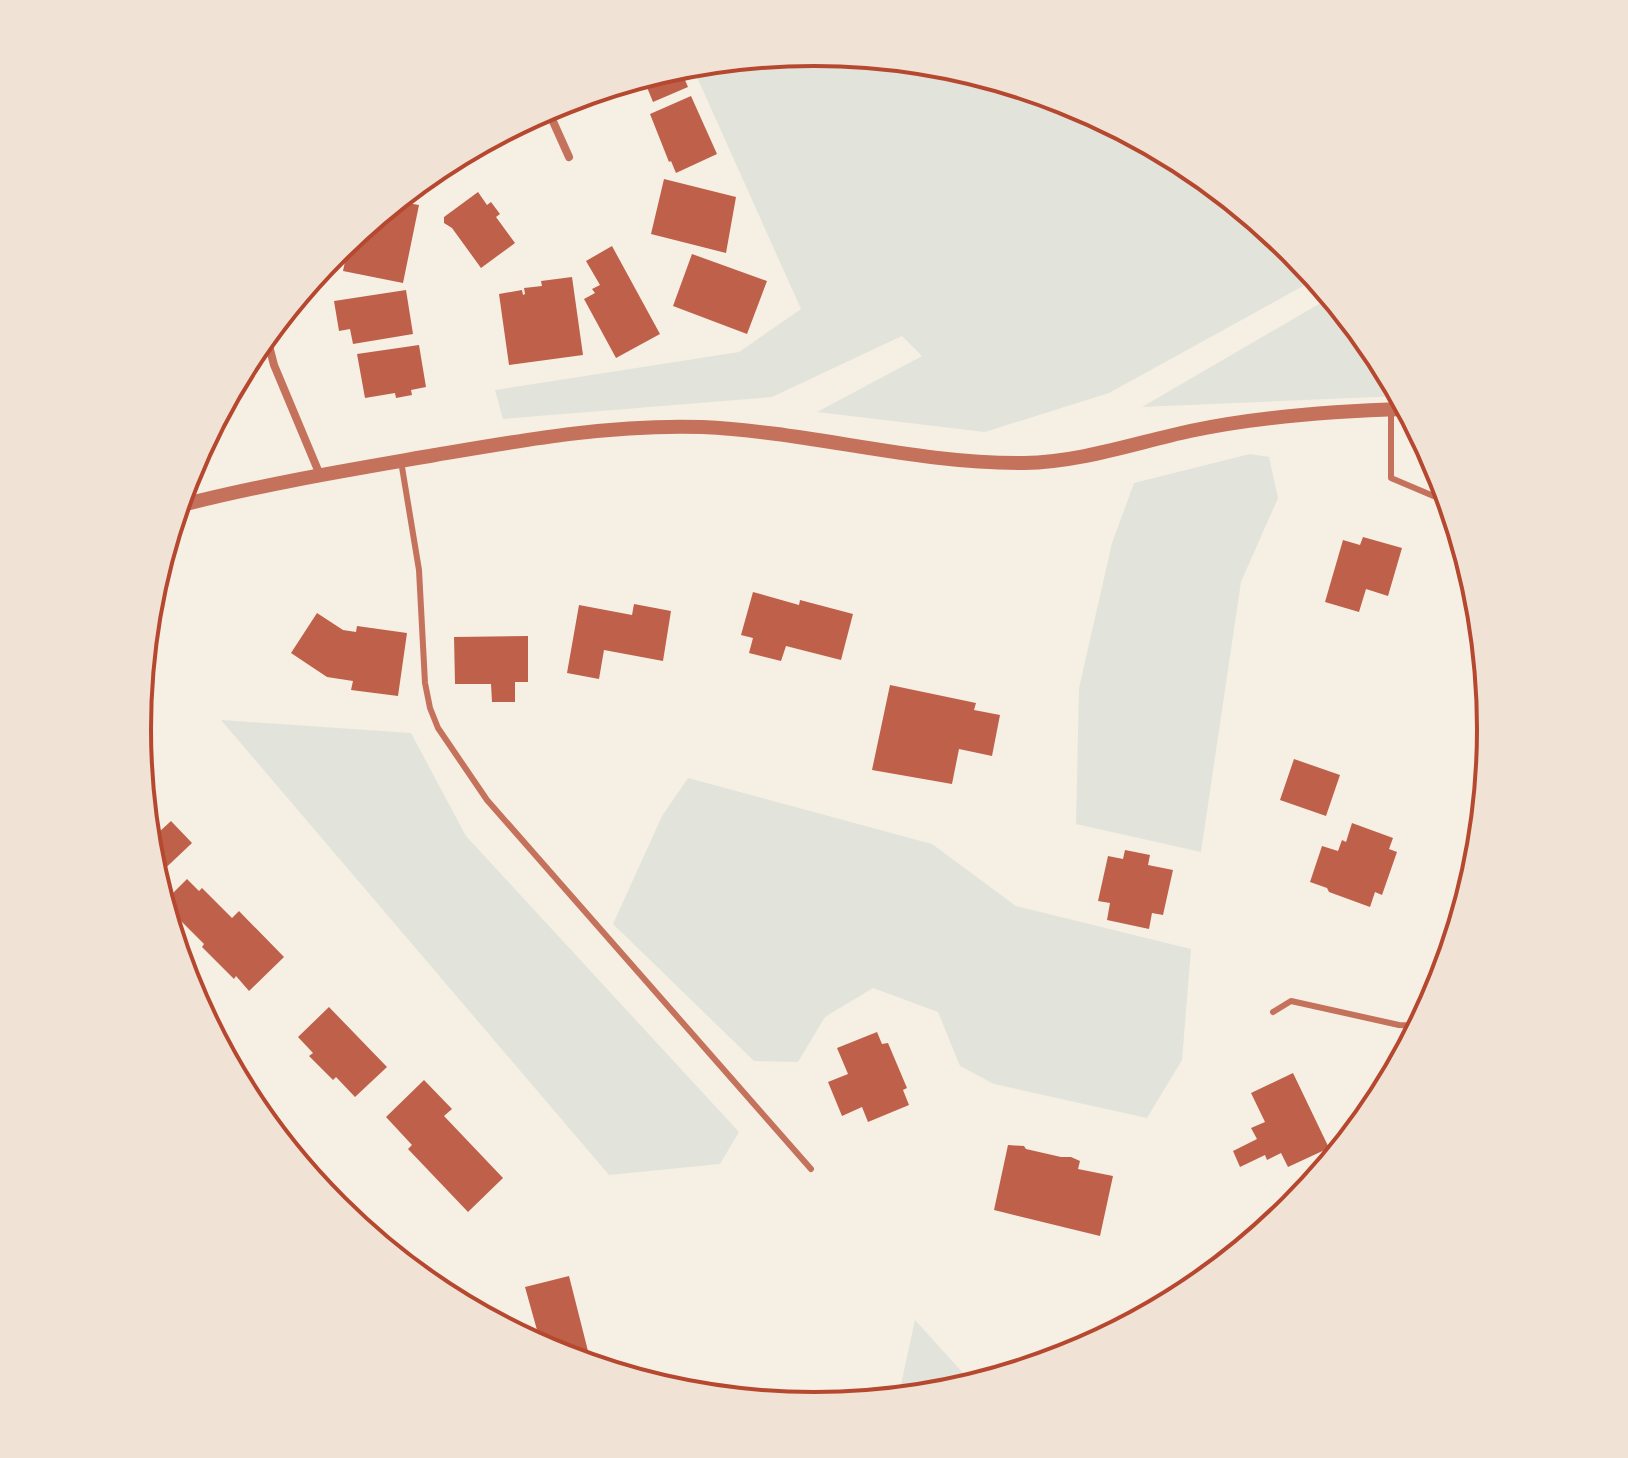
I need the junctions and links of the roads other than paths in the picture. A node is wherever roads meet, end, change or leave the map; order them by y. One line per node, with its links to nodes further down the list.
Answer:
1 (552, 120): 2 (street)
2 (569, 157)
3 (270, 351): 7 (street)
4 (1391, 409): 5 (street); 6 (street); 8 (lane)
5 (1394, 409)
6 (401, 461): 7 (street); 12 (lane)
7 (320, 475): 9 (street)
8 (1435, 497)
9 (191, 503)
10 (1273, 1012): 11 (lane)
11 (1407, 1025)
12 (811, 1169)

